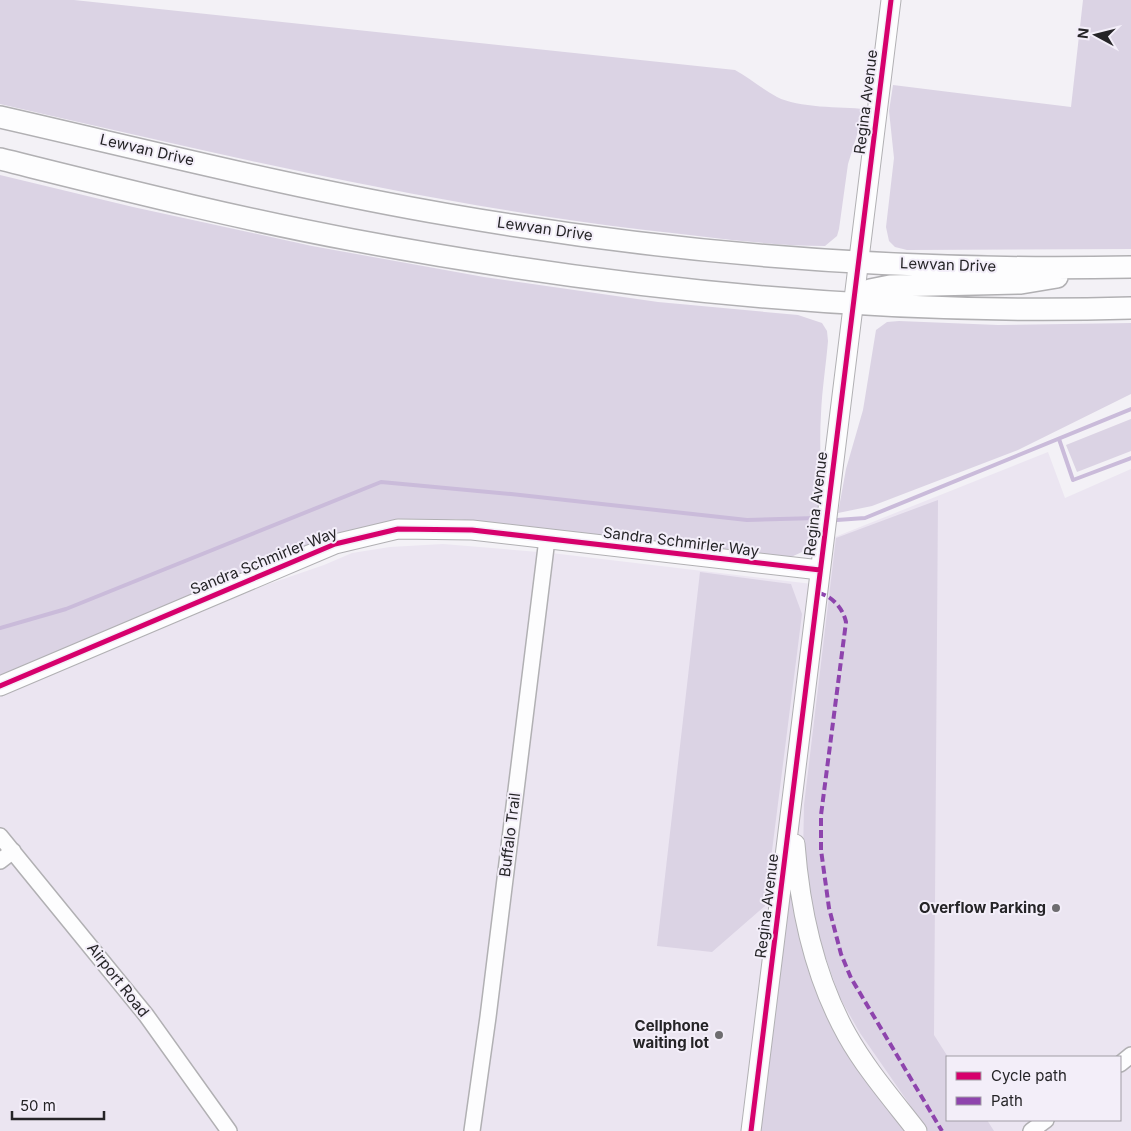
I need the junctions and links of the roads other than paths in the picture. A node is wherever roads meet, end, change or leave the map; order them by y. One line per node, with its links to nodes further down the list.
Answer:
1 (891, 0): 4 (street, Regina Avenue)
2 (0, 116): 4 (main road, Lewvan Drive)
3 (0, 159): 7 (main road)
4 (858, 262): 6 (main road, Lewvan Drive); 7 (street, Regina Avenue)
5 (1131, 267): 6 (main road, Lewvan Drive)
6 (1099, 268): 7 (main road, Lewvan Drive)
7 (853, 304): 8 (main road); 10 (street, Regina Avenue)
8 (1131, 308)
9 (547, 539): 10 (street, Sandra Schmirler Way); 11 (street, Sandra Schmirler Way); 20 (street, Buffalo Trail)
10 (820, 570): 12 (street, Regina Avenue)
11 (0, 686)
12 (793, 803): 21 (street, Regina Avenue); 22 (street, Regina Avenue)
13 (0, 836): 14 (street, Airport Road)
14 (13, 851): 15 (street); 19 (street, Airport Road)
15 (0, 861)
16 (1131, 1055): 17 (street)
17 (1121, 1063)
18 (1045, 1121): 23 (street)
19 (228, 1131)
20 (472, 1131)
21 (751, 1131)
22 (917, 1131)
23 (1031, 1131)

